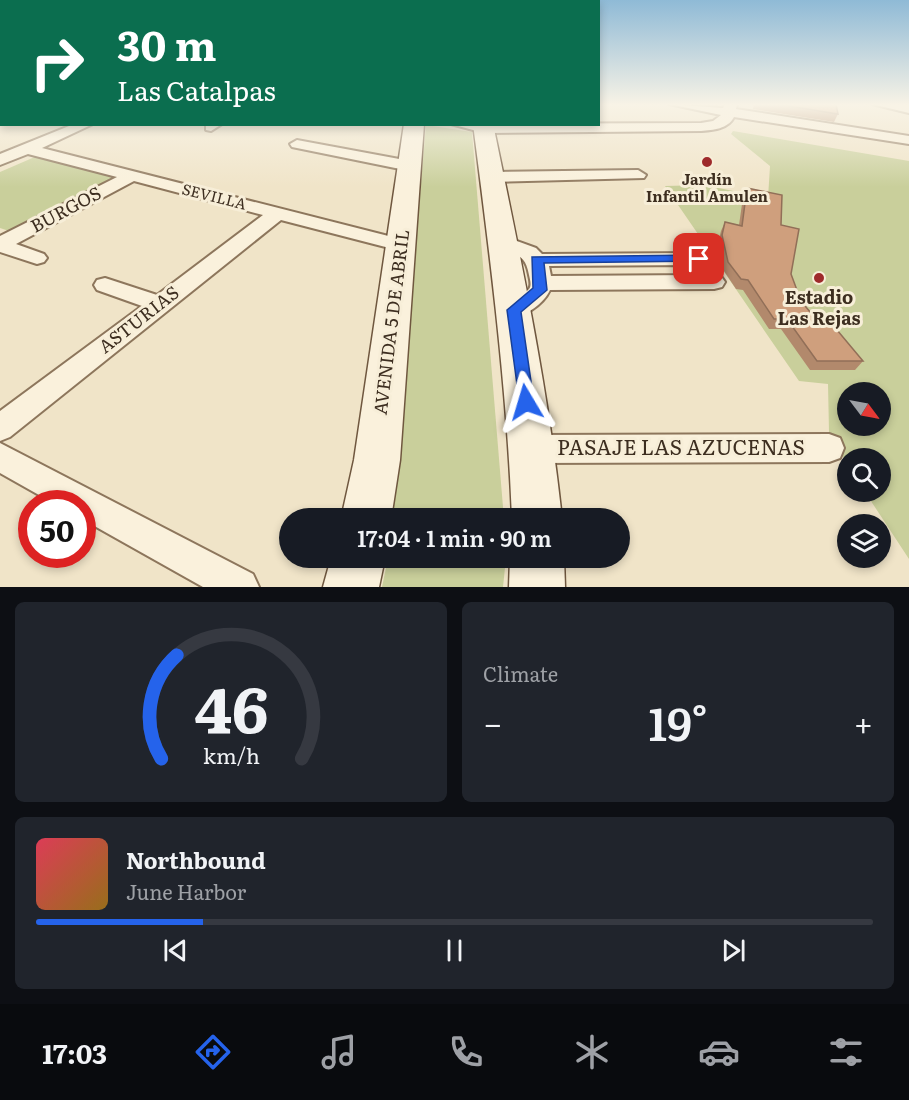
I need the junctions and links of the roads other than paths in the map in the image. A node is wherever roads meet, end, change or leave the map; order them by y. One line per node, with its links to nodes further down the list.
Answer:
1 (70, 131): 8 (street)
2 (413, 131): 10 (main road, AVENIDA 5 DE ABRIL)
3 (476, 131): 13 (main road)
4 (860, 131): 5 (street)
5 (909, 140)
6 (297, 144): 10 (street)
7 (0, 150): 8 (street, SEVILLA)
8 (22, 152): 9 (street); 12 (street, SEVILLA)
9 (0, 160)
10 (410, 166): 17 (main road, AVENIDA 5 DE ABRIL)
11 (638, 175): 13 (street)
12 (131, 176): 14 (street, SEVILLA); 16 (street, BURGOS)
13 (492, 177): 15 (main road)
14 (278, 213): 17 (street, SEVILLA); 22 (street, ASTURIAS)
15 (503, 242): 19 (street); 23 (main road)
16 (0, 245): 18 (street)
17 (401, 245): 28 (main road, AVENIDA 5 DE ABRIL)
18 (37, 258)
19 (537, 260): 20 (street); 20 (street)
20 (542, 284): 23 (street)
21 (105, 285): 22 (street)
22 (160, 304): 24 (street, ASTURIAS)
23 (514, 310): 26 (main road)
24 (0, 428)
25 (829, 448): 26 (street, PASAJE LAS AZUCENAS)
26 (532, 449): 29 (main road)
27 (0, 457): 32 (street)
28 (368, 508)
29 (536, 508)
30 (356, 568): 33 (main road)
31 (537, 568): 34 (main road)
32 (240, 587)
33 (351, 587)
34 (537, 587)

